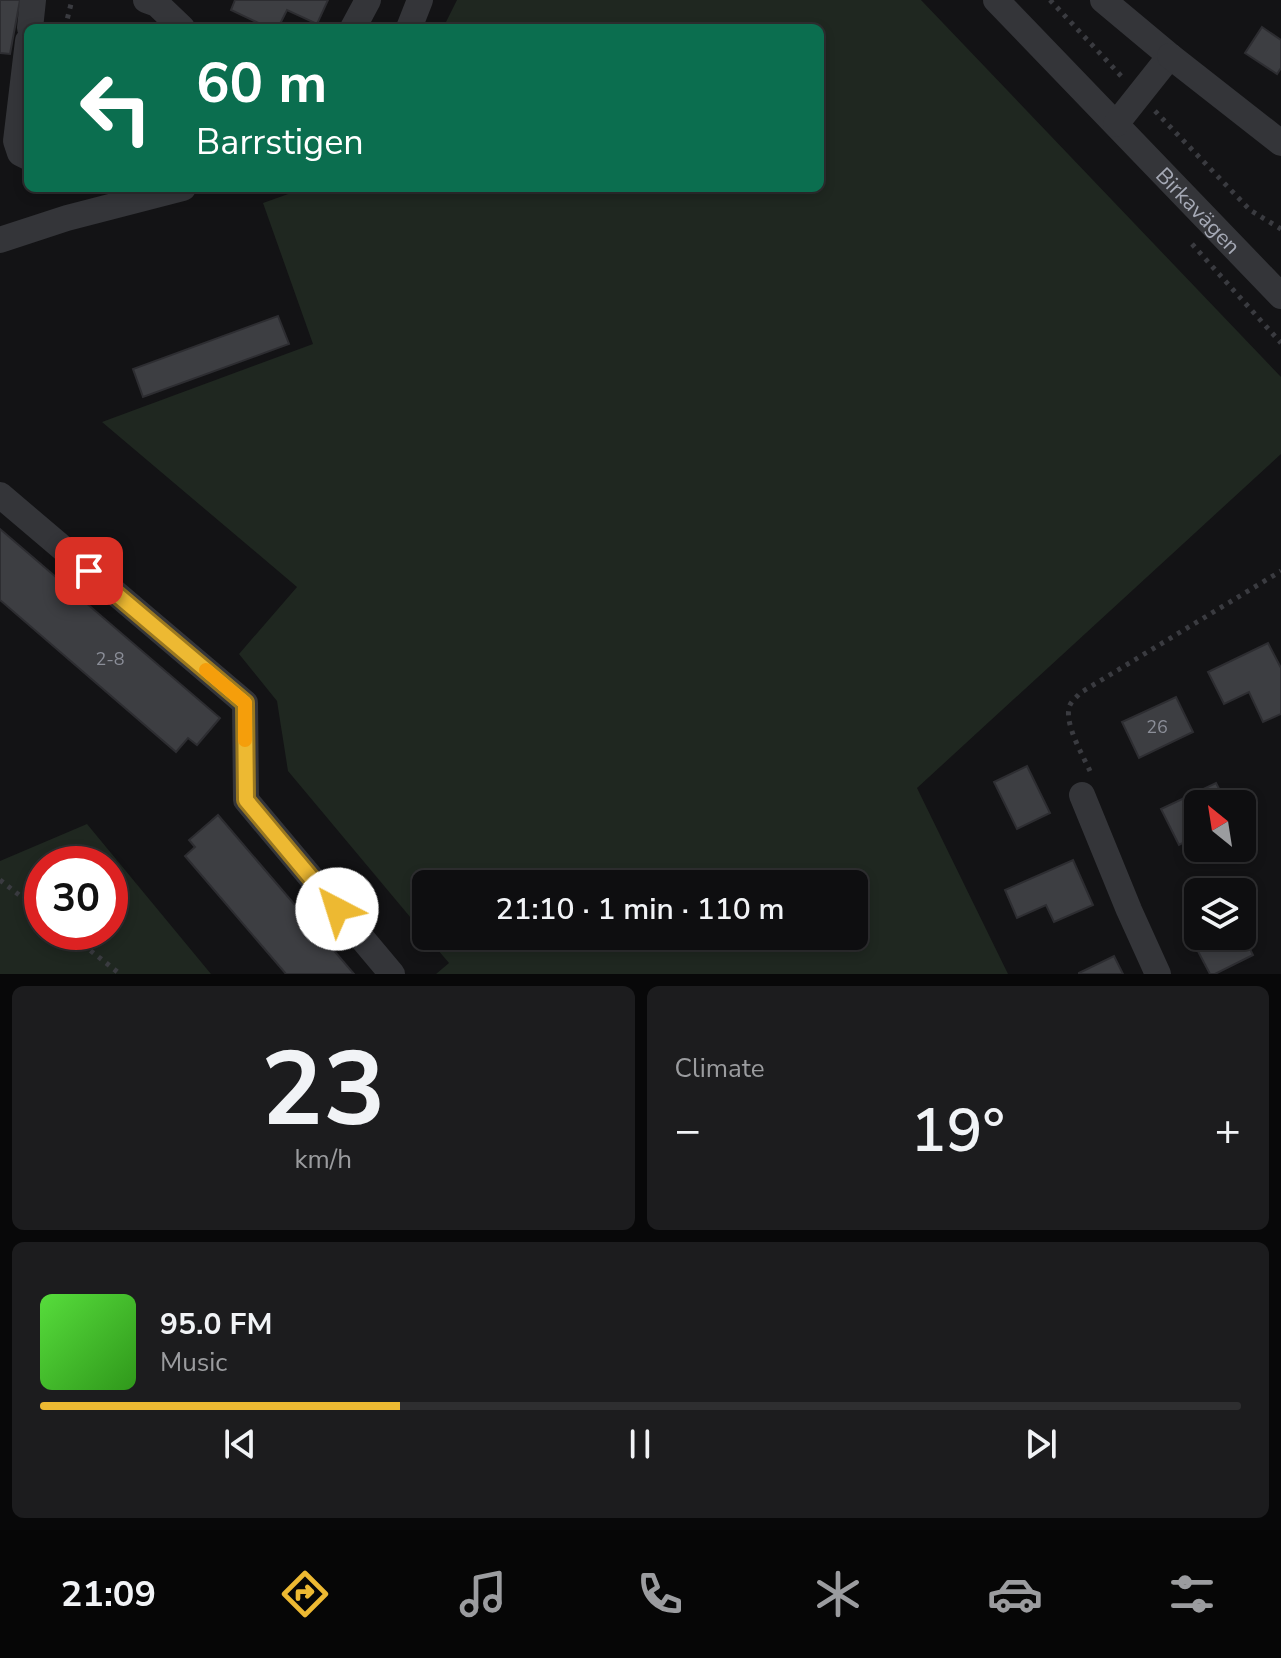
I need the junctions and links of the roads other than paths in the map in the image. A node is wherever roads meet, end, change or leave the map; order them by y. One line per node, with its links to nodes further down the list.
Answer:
1 (33, 0): 7 (street)
2 (146, 0): 8 (street)
3 (368, 0): 9 (street)
4 (420, 0): 10 (street)
5 (996, 0): 13 (street, Birkavägen)
6 (1103, 0): 11 (street)
7 (30, 24)
8 (178, 24)
9 (355, 24)
10 (411, 24)
11 (1170, 56): 13 (street); 14 (street)
12 (24, 74): 15 (street)
13 (1116, 124): 18 (street, Birkavägen)
14 (1281, 143)
15 (24, 155)
16 (168, 192): 17 (street)
17 (0, 240)
18 (1281, 296)
19 (0, 495): 21 (street)
20 (1082, 795): 22 (street)
21 (392, 974)
22 (1158, 974)

